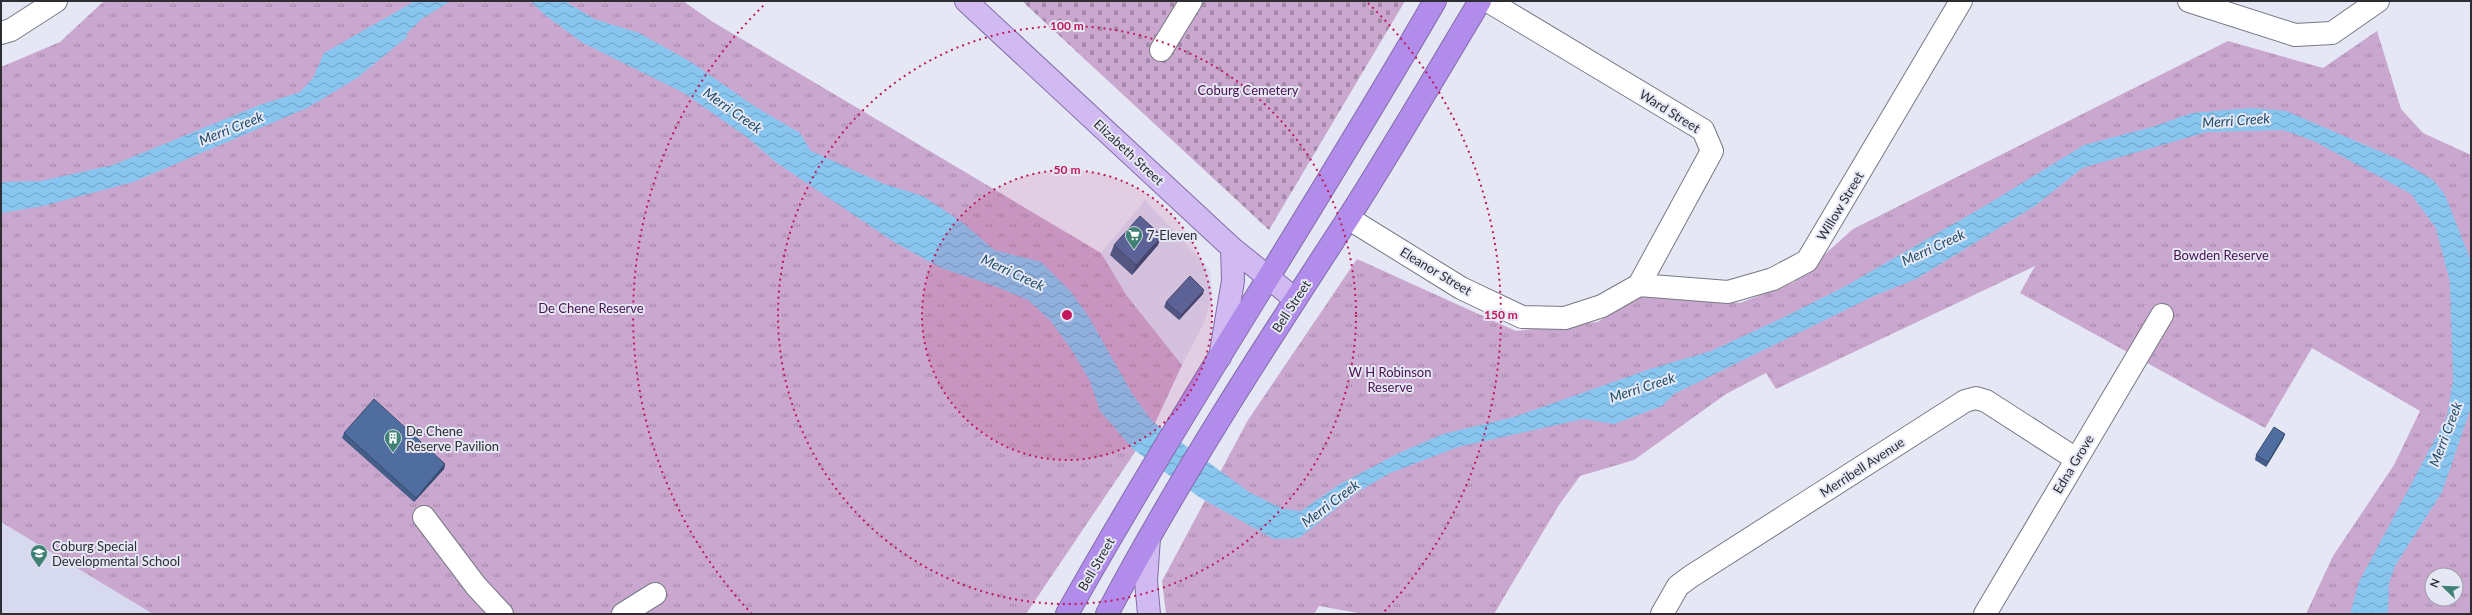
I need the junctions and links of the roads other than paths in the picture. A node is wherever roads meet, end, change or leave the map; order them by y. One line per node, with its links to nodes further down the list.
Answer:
1 (56, 1): 10 (street)
2 (966, 1): 13 (main road, Elizabeth Street)
3 (1191, 1): 11 (street)
4 (1436, 1): 14 (highway, Bell Street)
5 (1480, 1): 12 (highway, Bell Street)
6 (1488, 1): 15 (street, Ward Street)
7 (1961, 1): 15 (street, Willow Street)
8 (2189, 1): 9 (street)
9 (2378, 1)
10 (1, 33)
11 (1161, 50)
12 (1348, 218): 15 (street, Eleanor Street); 16 (highway, Bell Street)
13 (1232, 248): 14 (main road, Elizabeth Street); 18 (main road)
14 (1269, 278): 16 (main road, Elizabeth Street); 18 (highway, Bell Street)
15 (1640, 285)
16 (1295, 299): 21 (highway, Bell Street)
17 (2162, 315): 19 (street, Edna Grove)
18 (1220, 356): 25 (highway, Bell Street)
19 (2076, 459): 28 (street, Merribell Avenue); 29 (street, Edna Grove)
20 (424, 517): 23 (street)
21 (1153, 531): 26 (highway, Bell Street); 27 (main road)
22 (655, 594): 24 (street)
23 (502, 614)
24 (623, 614)
25 (1067, 614)
26 (1107, 614)
27 (1149, 614)
28 (1662, 614)
29 (1985, 614)

